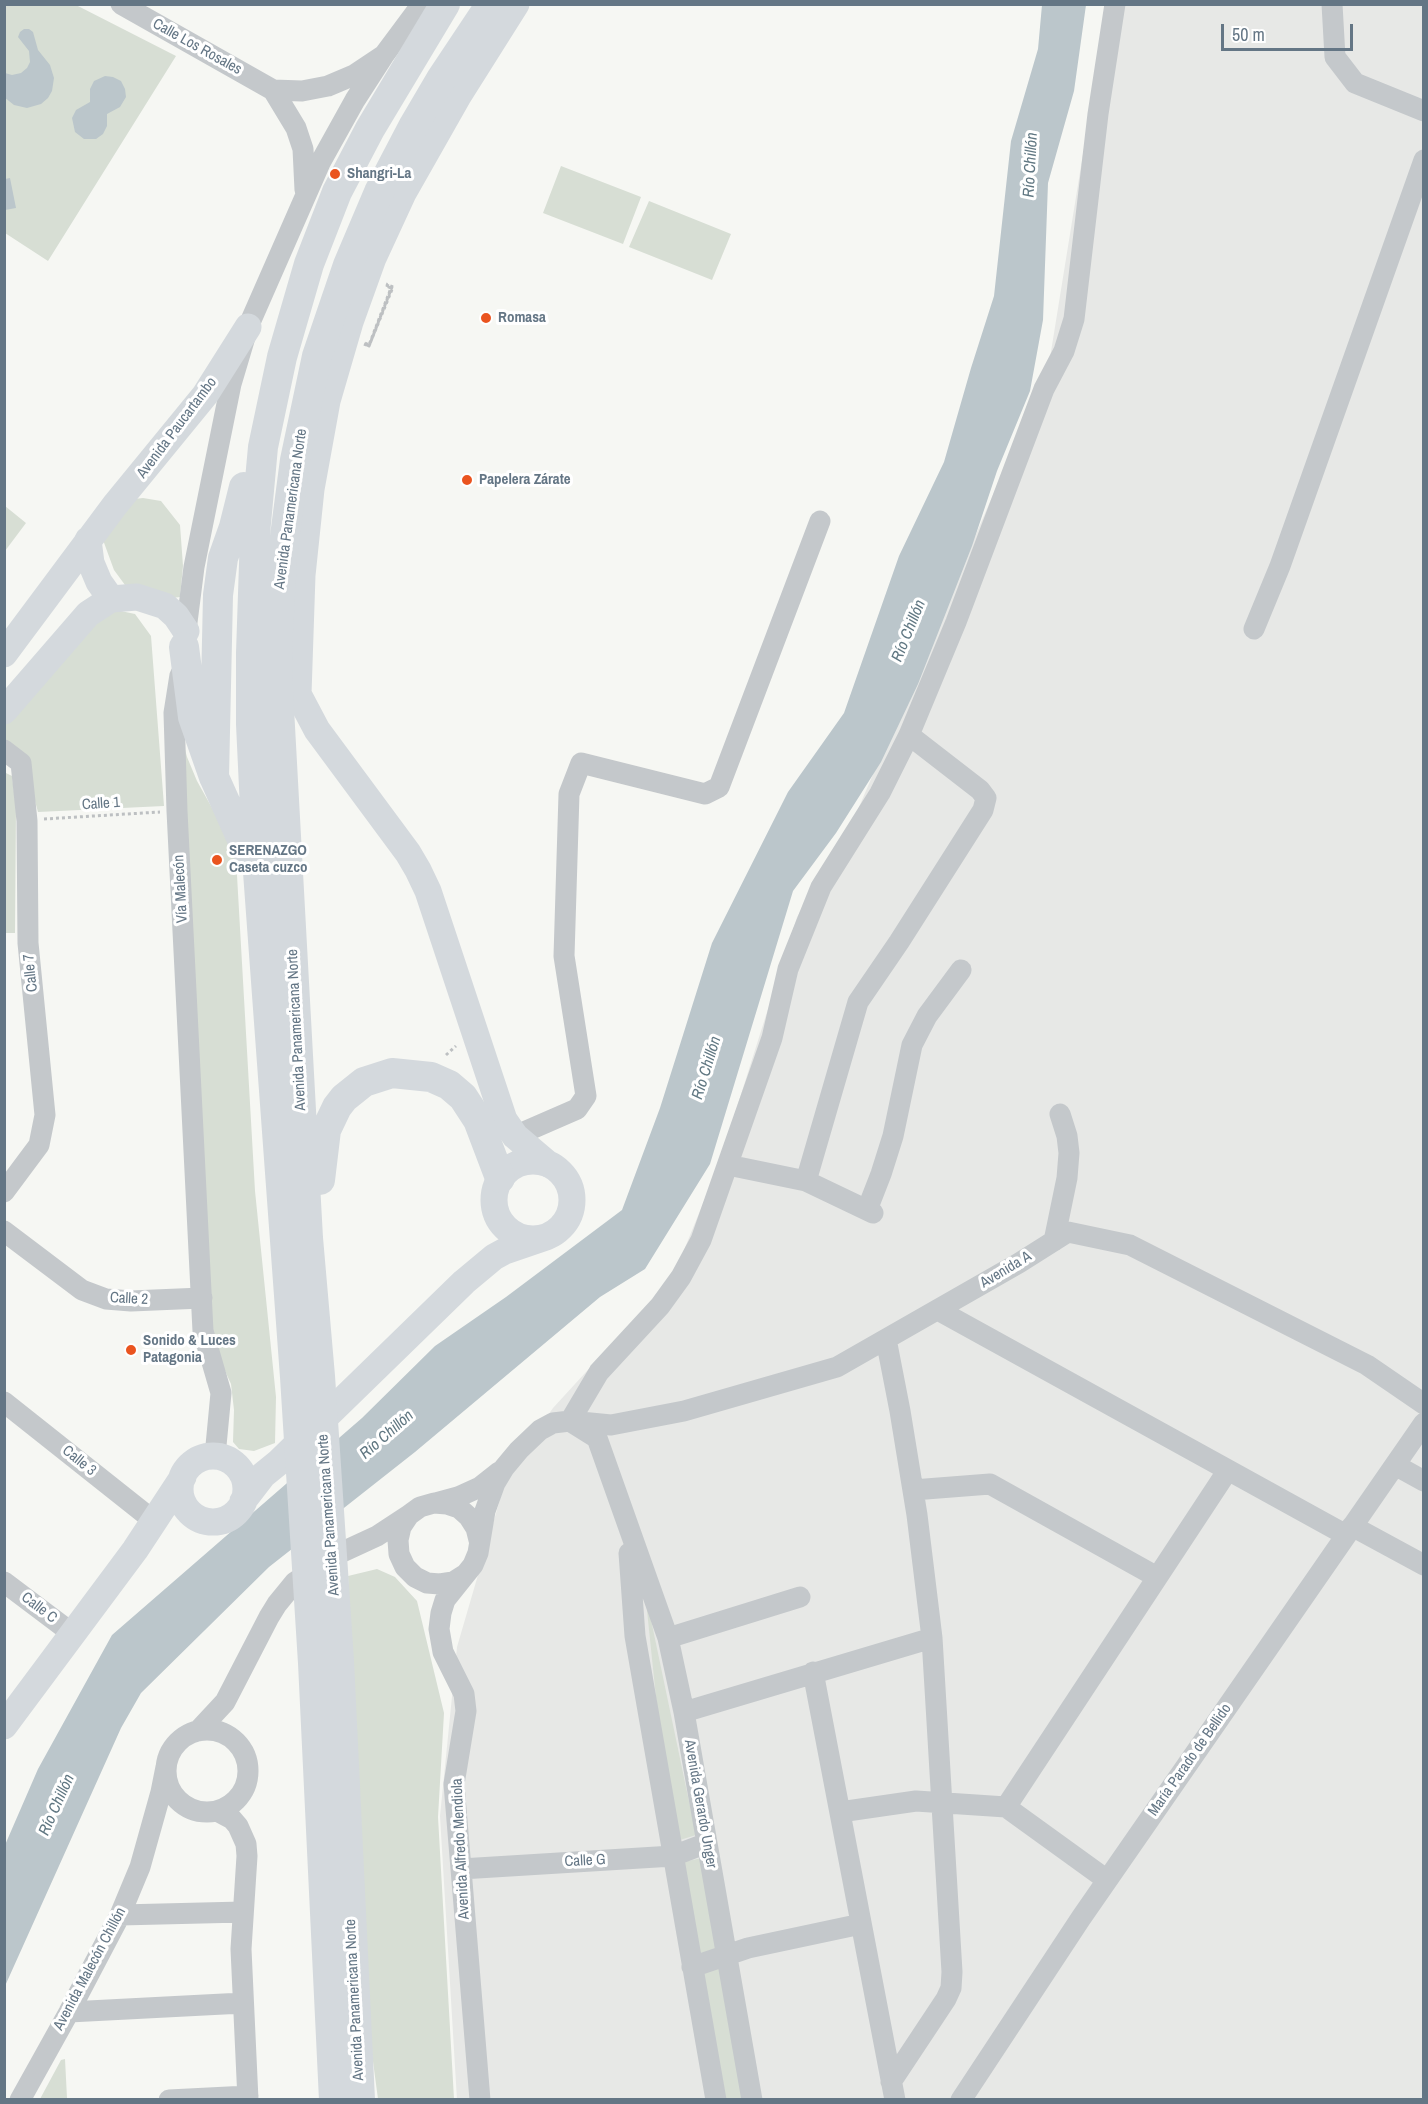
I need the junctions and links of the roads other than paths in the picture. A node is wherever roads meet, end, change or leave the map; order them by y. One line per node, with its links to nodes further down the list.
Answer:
1 (120, 4): 9 (street, Calle Los Rosales)
2 (422, 4): 8 (street, Calle Los Rosales)
3 (445, 4): 14 (highway, Avenida Panamericana Norte)
4 (491, 4): 28 (highway, Avenida Panamericana Norte)
5 (516, 4): 21 (main road)
6 (1115, 4): 23 (street)
7 (1332, 4): 10 (street)
8 (384, 55): 9 (street, Calle Los Rosales); 12 (street, Avenida Paucartambo)
9 (273, 90): 12 (street)
10 (1424, 111)
11 (1424, 160): 18 (street)
12 (306, 194): 13 (street, Avenida Paucartambo)
13 (248, 327): 16 (main road, Avenida Paucartambo); 19 (street, Vía Malecón)
14 (282, 357): 25 (highway); 26 (highway, Avenida Panamericana Norte)
15 (820, 521): 30 (street)
16 (88, 540): 17 (main road); 20 (main road, Avenida Paucartambo)
17 (111, 599): 19 (main road); 22 (main road)
18 (1254, 629)
19 (185, 639): 25 (highway); 42 (street, Vía Malecón)
20 (4, 654)
21 (298, 694): 28 (highway); 30 (main road)
22 (4, 711)
23 (909, 735): 32 (street); 34 (street)
24 (4, 750): 35 (street, Calle 7)
25 (214, 777): 26 (highway)
26 (258, 872): 45 (highway, Avenida Panamericana Norte)
27 (961, 970): 34 (street)
28 (295, 986): 39 (highway, Avenida Panamericana Norte)
29 (1060, 1114): 40 (street)
30 (515, 1136): 31 (main road)
31 (548, 1164): 33 (main road); 38 (main road)
32 (728, 1165): 34 (street); 48 (street)
33 (500, 1178): 36 (main road); 39 (highway)
34 (806, 1181)
35 (4, 1192)
36 (495, 1210): 38 (main road); 41 (main road)
37 (4, 1231): 42 (street, Calle 2)
38 (546, 1237): 41 (main road)
39 (308, 1238): 45 (highway, Avenida Panamericana Norte)
40 (1054, 1241): 43 (street, Avenida A); 47 (street, Avenida A)
41 (464, 1282): 51 (main road)
42 (202, 1298): 50 (street, Vía Malecón)
43 (938, 1310): 44 (street, Avenida A); 54 (street)
44 (886, 1339): 48 (street, Avenida A); 57 (street)
45 (307, 1376): 77 (highway, Avenida Panamericana Norte)
46 (4, 1402): 62 (street, Calle 3)
47 (1424, 1404)
48 (570, 1421): 53 (street, Avenida Alfredo Mendiola); 60 (street, Avenida Gerardo Unger)
49 (1424, 1423): 52 (street, María Parado de Bellido)
50 (220, 1457): 51 (main road); 55 (main road); 58 (main road)
51 (279, 1462): 58 (main road)
52 (1395, 1465): 56 (street); 64 (street, María Parado de Bellido)
53 (504, 1468): 59 (street); 65 (street, Avenida Alfredo Mendiola)
54 (1228, 1470): 64 (street); 71 (street)
55 (183, 1477): 62 (main road); 63 (main road)
56 (1424, 1481)
57 (913, 1490): 71 (street); 76 (street)
58 (243, 1501): 63 (main road)
59 (434, 1503): 61 (street); 65 (street)
60 (625, 1513): 75 (street, Avenida Gerardo Unger); 92 (street, Avenida Gerardo Unger)
61 (409, 1515): 66 (street); 69 (street)
62 (154, 1521): 67 (main road)
63 (211, 1521): 67 (main road)
64 (1349, 1531): 68 (street); 94 (street, María Parado de Bellido)
65 (479, 1540): 70 (street, Avenida Alfredo Mendiola)
66 (353, 1548): 69 (street); 79 (street)
67 (135, 1550): 74 (main road)
68 (1424, 1565)
69 (405, 1567): 70 (street)
70 (465, 1575): 93 (street, Avenida Alfredo Mendiola)
71 (1157, 1577): 86 (street)
72 (4, 1582): 74 (street, Calle C)
73 (800, 1597): 75 (street)
74 (73, 1634): 81 (main road)
75 (668, 1638): 80 (street, Avenida Gerardo Unger)
76 (932, 1638): 78 (street); 85 (street)
77 (326, 1662): 106 (highway, Avenida Panamericana Norte); 107 (highway, Avenida Panamericana Norte)
78 (813, 1672): 80 (street); 89 (street)
79 (236, 1680): 82 (street); 83 (street)
80 (684, 1712): 91 (street, Avenida Gerardo Unger)
81 (4, 1726)
82 (198, 1731): 83 (street); 84 (street)
83 (237, 1742): 88 (street)
84 (165, 1767): 87 (street); 90 (street, Avenida Malecón Chillón)
85 (943, 1802): 86 (street); 89 (street); 102 (street)
86 (1006, 1807): 94 (street)
87 (190, 1809): 88 (street); 90 (street)
88 (217, 1811): 95 (street)
89 (840, 1812): 97 (street)
90 (149, 1834): 96 (street, Avenida Malecón Chillón)
91 (707, 1843): 92 (street, Calle G); 98 (street, Avenida Gerardo Unger)
92 (673, 1856): 93 (street, Calle G); 99 (street, Avenida Gerardo Unger)
93 (461, 1869): 108 (street, Avenida Alfredo Mendiola)
94 (1107, 1880): 111 (street, María Parado de Bellido)
95 (243, 1912): 96 (street); 100 (street)
96 (120, 1916): 101 (street, Avenida Malecón Chillón)
97 (861, 1924): 98 (street); 102 (street)
98 (726, 1955): 99 (street); 110 (street, Avenida Gerardo Unger)
99 (692, 1967): 109 (street, Avenida Gerardo Unger)
100 (243, 2003): 101 (street); 103 (street)
101 (69, 2012): 104 (street, Avenida Malecón Chillón)
102 (893, 2091)
103 (248, 2098): 105 (street)
104 (20, 2100)
105 (169, 2100)
106 (334, 2100)
107 (360, 2100)
108 (480, 2100)
109 (716, 2100)
110 (752, 2100)
111 (961, 2100)

